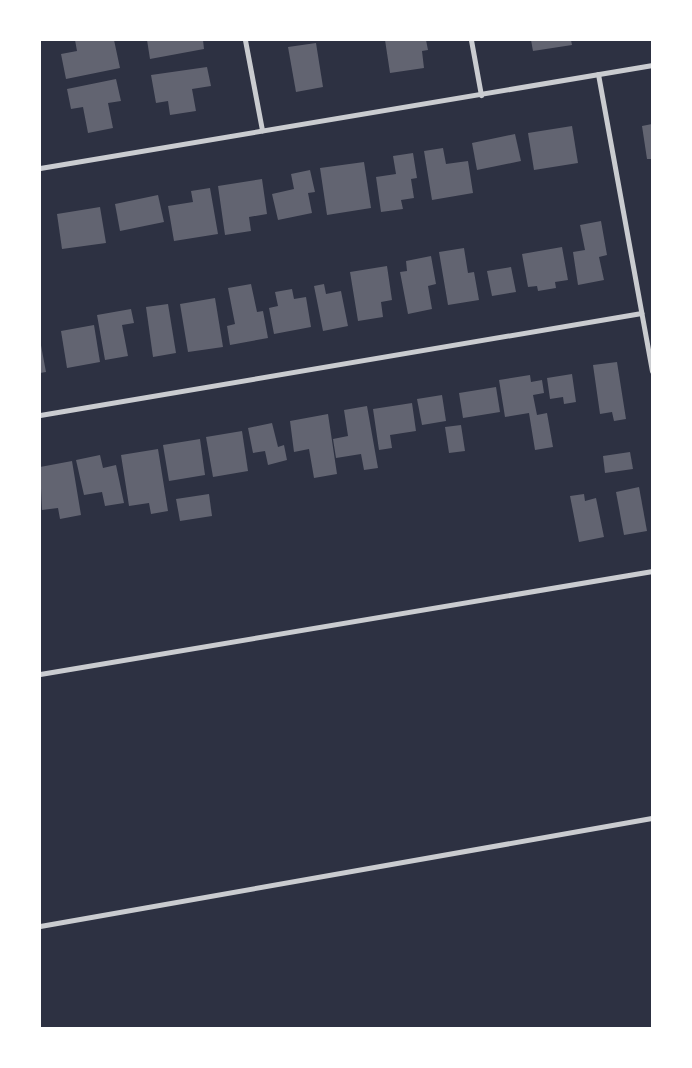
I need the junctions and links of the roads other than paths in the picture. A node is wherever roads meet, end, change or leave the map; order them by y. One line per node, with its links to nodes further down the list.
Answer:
1 (245, 40): 6 (street)
2 (471, 40): 5 (street)
3 (652, 65): 4 (street)
4 (598, 74): 5 (street); 8 (street)
5 (480, 95): 6 (street)
6 (262, 130): 7 (street)
7 (40, 168)
8 (641, 313): 9 (street); 10 (street)
9 (652, 371)
10 (40, 415)
11 (652, 571): 12 (street)
12 (40, 674)
13 (652, 818): 14 (street)
14 (40, 926)

